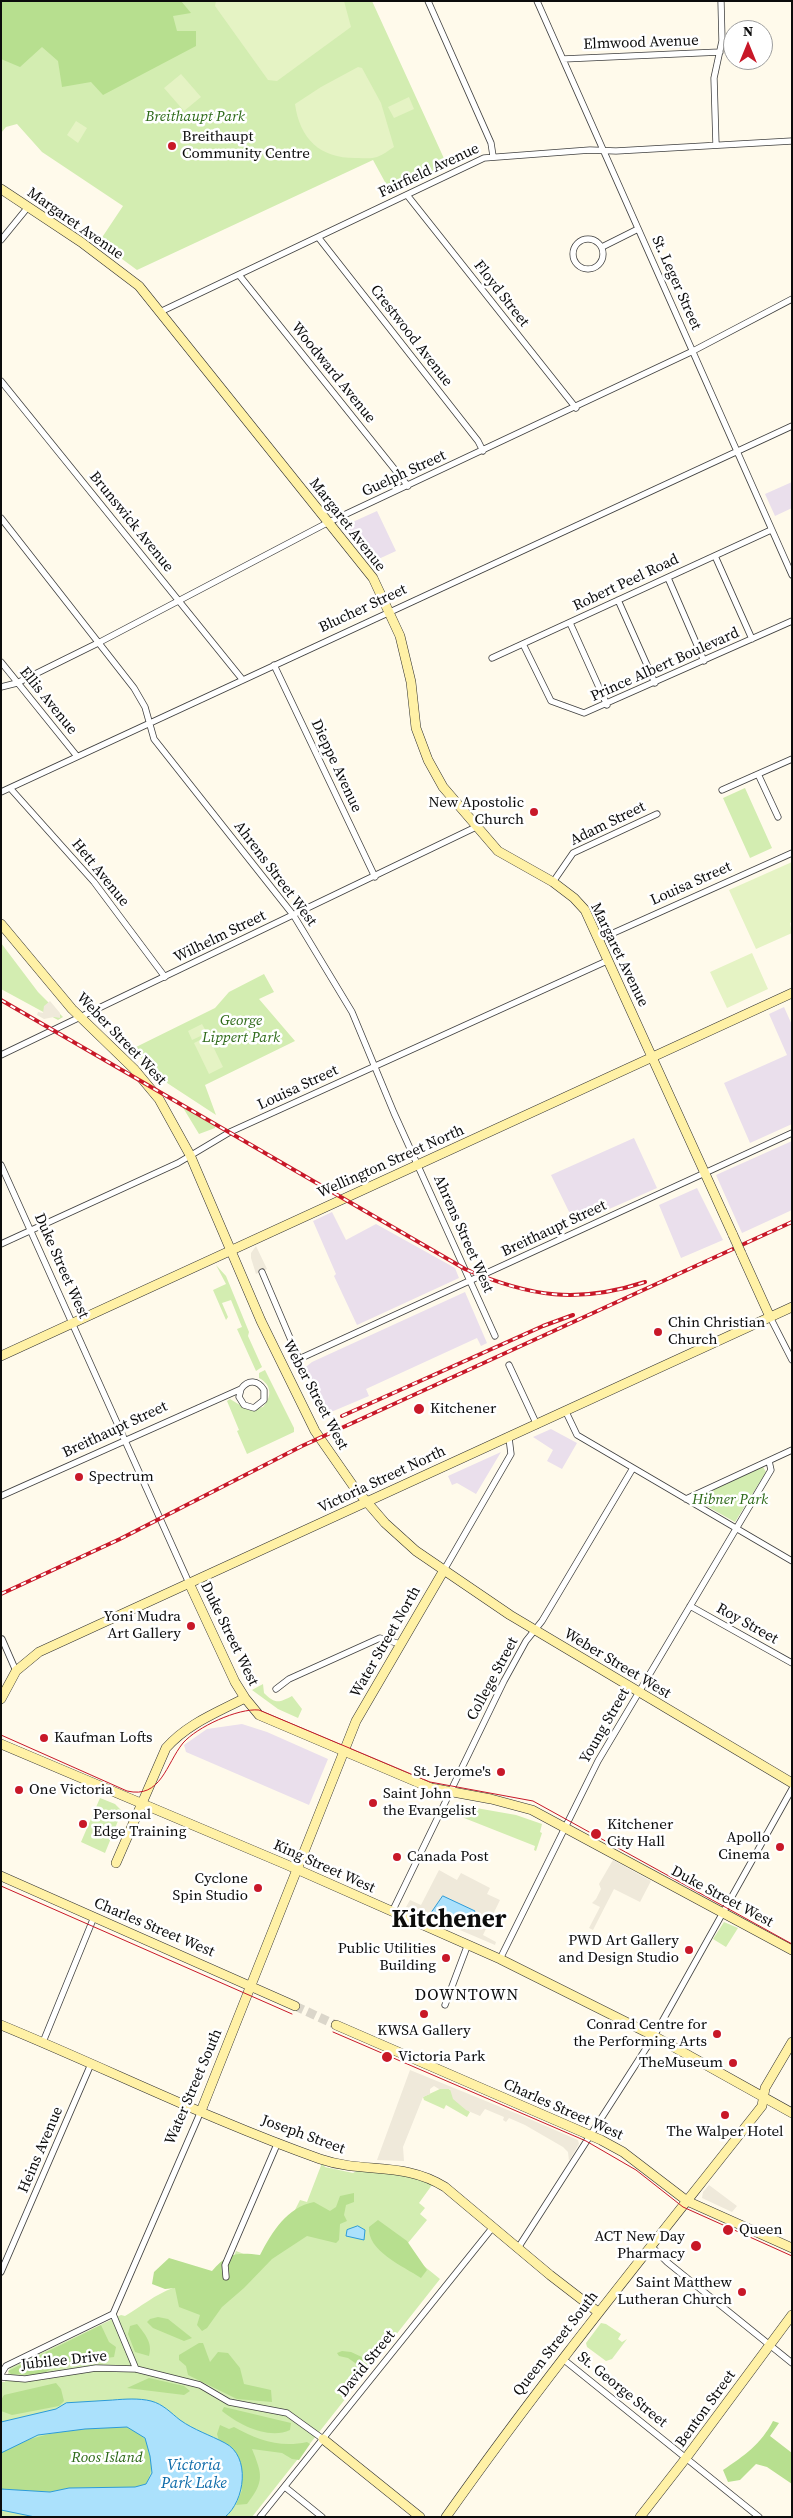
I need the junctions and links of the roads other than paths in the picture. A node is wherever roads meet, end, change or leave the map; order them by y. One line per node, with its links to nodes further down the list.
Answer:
1 (428, 1): 9 (street)
2 (537, 1): 5 (street, St. Leger Street)
3 (721, 1): 4 (street)
4 (720, 52): 5 (street, Elmwood Avenue); 7 (street)
5 (563, 59): 8 (street, St. Leger Street)
6 (792, 141): 7 (street, Fairfield Avenue)
7 (716, 145): 8 (street, Fairfield Avenue)
8 (602, 150): 9 (street, Fairfield Avenue); 13 (street, St. Leger Street)
9 (493, 156): 11 (street, Fairfield Avenue)
10 (1, 189): 12 (street, Margaret Avenue)
11 (407, 195): 14 (street, Fairfield Avenue); 22 (street, Floyd Street)
12 (28, 207): 15 (street); 19 (street, Margaret Avenue)
13 (638, 229): 16 (street); 20 (street, St. Leger Street)
14 (318, 237): 17 (street, Fairfield Avenue); 24 (street, Crestwood Avenue)
15 (1, 240)
16 (602, 247): 16 (street)
17 (239, 275): 19 (street, Fairfield Avenue); 26 (street, Woodward Avenue)
18 (792, 299): 20 (street, Guelph Street)
19 (160, 312): 28 (street, Margaret Avenue)
20 (693, 352): 22 (street, Guelph Street); 25 (street, St. Leger Street)
21 (1, 382): 34 (street, Brunswick Avenue)
22 (576, 408): 24 (street, Guelph Street)
23 (792, 426): 25 (street, Blucher Street)
24 (483, 450): 26 (street, Guelph Street)
25 (736, 452): 29 (street, St. Leger Street); 35 (street, Blucher Street)
26 (408, 486): 28 (street, Guelph Street)
27 (1, 518): 39 (street, Ahrens Street West)
28 (327, 523): 34 (street, Guelph Street); 35 (street, Margaret Avenue)
29 (771, 530): 30 (street, Robert Peel Road); 31 (street, St. Leger Street)
30 (715, 556): 32 (street, Robert Peel Road); 38 (street)
31 (792, 575)
32 (668, 578): 33 (street, Robert Peel Road); 42 (street)
33 (618, 600): 37 (street, Robert Peel Road); 47 (street)
34 (179, 602): 39 (street, Guelph Street); 45 (street, Brunswick Avenue)
35 (390, 611): 44 (street, Blucher Street); 59 (street, Margaret Avenue)
36 (792, 621): 38 (street, Prince Albert Boulevard)
37 (570, 623): 40 (street, Robert Peel Road); 49 (street)
38 (752, 639): 42 (street, Prince Albert Boulevard)
39 (100, 642): 46 (street, Guelph Street); 50 (street, Ahrens Street West)
40 (523, 644): 41 (street, Robert Peel Road); 49 (street, Prince Albert Boulevard)
41 (492, 658)
42 (704, 661): 47 (street, Prince Albert Boulevard)
43 (1, 662): 46 (street, Ellis Avenue)
44 (274, 665): 45 (street, Blucher Street); 61 (street, Dieppe Avenue)
45 (242, 679): 50 (street, Blucher Street)
46 (17, 683): 48 (street, Guelph Street); 51 (street, Ellis Avenue)
47 (655, 683): 49 (street, Prince Albert Boulevard)
48 (1, 687)
49 (607, 705)
50 (149, 722): 51 (street, Blucher Street); 63 (street, Ahrens Street West)
51 (76, 755): 54 (street, Blucher Street)
52 (792, 759): 53 (street)
53 (758, 774): 55 (street); 58 (street)
54 (10, 788): 56 (street, Blucher Street); 67 (street, Hett Avenue)
55 (722, 790)
56 (1, 792)
57 (657, 814): 62 (street, Adam Street)
58 (778, 817)
59 (476, 828): 61 (street, Wilhelm Street); 62 (street, Margaret Avenue)
60 (792, 853): 65 (street, Louisa Street)
61 (375, 877): 63 (street, Wilhelm Street)
62 (553, 882): 65 (street, Margaret Avenue)
63 (294, 916): 67 (street, Wilhelm Street); 72 (street, Ahrens Street West)
64 (1, 924): 69 (street, Weber Street West)
65 (600, 939): 66 (street, Margaret Avenue)
66 (609, 960): 71 (street, Margaret Avenue); 72 (street, Louisa Street)
67 (165, 977): 69 (street, Wilhelm Street)
68 (792, 993): 71 (street, Wellington Street North)
69 (80, 1017): 70 (street, Wilhelm Street); 74 (street, Weber Street West)
70 (1, 1055)
71 (651, 1058): 76 (street, Wellington Street North); 77 (street, Margaret Avenue)
72 (375, 1066): 74 (street, Louisa Street); 76 (street, Ahrens Street West)
73 (792, 1134): 77 (street, Breithaupt Street)
74 (190, 1156): 78 (street, Louisa Street); 80 (street, Weber Street West)
75 (1, 1165): 78 (street, Duke Street West)
76 (418, 1165): 80 (street, Wellington Street North); 82 (street, Ahrens Street West)
77 (704, 1173): 82 (street, Breithaupt Street); 84 (street, Margaret Avenue, bridge)
78 (30, 1231): 79 (street, Louisa Street); 85 (street, Duke Street West)
79 (1, 1244)
80 (232, 1250): 85 (street, Wellington Street North); 101 (street, Weber Street West)
81 (262, 1272): 88 (street, Weber Street West)
82 (471, 1280): 86 (street, Ahrens Street West); 88 (street, Breithaupt Street)
83 (792, 1307): 84 (street, Victoria Street North)
84 (770, 1317): 89 (street, Margaret Avenue); 92 (street, Victoria Street North)
85 (72, 1324): 87 (street, Wellington Street North); 95 (street, Duke Street West)
86 (495, 1336)
87 (1, 1356)
88 (299, 1359)
89 (792, 1360)
90 (509, 1365): 93 (street)
91 (240, 1389): 91 (street, Breithaupt Street); 95 (street, Breithaupt Street)
92 (566, 1412): 93 (street, Victoria Street North); 98 (street)
93 (537, 1425): 94 (street, Victoria Street North)
94 (509, 1438): 101 (street, Victoria Street North); 104 (street, Water Street North)
95 (125, 1440): 99 (street, Breithaupt Street); 105 (street, Duke Street West)
96 (792, 1450): 97 (street)
97 (769, 1461): 100 (street); 102 (street, Young Street)
98 (633, 1468): 100 (street); 107 (street, College Street)
99 (1, 1496)
100 (686, 1499): 102 (street)
101 (366, 1503): 104 (street, Weber Street West); 105 (street, Victoria Street North)
102 (736, 1528): 103 (street); 106 (street, Young Street)
103 (792, 1561)
104 (444, 1570): 107 (street, Weber Street West); 109 (street, Water Street North)
105 (189, 1583): 111 (street, Victoria Street North); 114 (street, Duke Street West)
106 (690, 1606): 110 (street, Roy Street); 113 (street, Young Street)
107 (535, 1631): 113 (street, Weber Street West); 120 (street, College Street)
108 (2, 1639): 111 (street)
109 (400, 1644): 112 (street); 117 (street, Water Street North)
110 (792, 1663)
111 (16, 1671): 115 (street, Victoria Street North)
112 (276, 1690)
113 (638, 1692): 118 (street, Weber Street West); 122 (street, Young Street)
114 (244, 1698): 117 (street, Duke Street West); 121 (street)
115 (1, 1699)
116 (1, 1744): 121 (street, King Street West)
117 (344, 1751): 120 (street, Duke Street West); 124 (street, Water Street North)
118 (792, 1782)
119 (792, 1789): 127 (street)
120 (450, 1792): 122 (street, Duke Street West); 126 (street, College Street)
121 (140, 1803): 123 (street); 124 (street, King Street West)
122 (564, 1828): 127 (street, Duke Street West); 131 (street, Young Street)
123 (116, 1863)
124 (297, 1869): 126 (street, King Street West); 132 (street, Water Street South)
125 (1, 1876): 128 (street, Charles Street West)
126 (392, 1912): 129 (street, King Street West)
127 (722, 1914): 130 (street, Duke Street West); 137 (street)
128 (94, 1917): 132 (street, Charles Street West); 138 (street)
129 (468, 1944): 131 (street, King Street West); 133 (street)
130 (792, 1950)
131 (500, 1959): 137 (street, King Street West)
132 (251, 1985): 134 (street, Charles Street West); 142 (street, Water Street South)
133 (445, 2005)
134 (295, 2006)
135 (1, 2025): 138 (street, Joseph Street)
136 (336, 2025): 144 (street, Charles Street West)
137 (654, 2036): 141 (street, King Street West); 144 (street)
138 (43, 2042): 140 (street, Joseph Street)
139 (792, 2042): 141 (street, Queen Street South)
140 (91, 2064): 142 (street, Joseph Street); 151 (street, Heins Avenue)
141 (764, 2096): 143 (street, King Street West); 146 (street, Queen Street South)
142 (200, 2111): 145 (street, Joseph Street); 154 (street, Water Street South)
143 (792, 2113)
144 (591, 2136): 146 (street, Charles Street West); 149 (street)
145 (278, 2142): 147 (street, Joseph Street); 152 (street)
146 (687, 2201): 148 (street, Queen Street South); 150 (street, Charles Street West)
147 (492, 2227): 149 (street, Joseph Street); 161 (street, David Street)
148 (651, 2246): 153 (street, Queen Street South); 156 (street)
149 (518, 2248): 153 (street, Joseph Street)
150 (792, 2248)
151 (1, 2272)
152 (226, 2277)
153 (598, 2312): 157 (street, Queen Street South)
154 (113, 2314): 159 (street); 160 (street)
155 (792, 2315): 156 (street, Benton Street)
156 (769, 2345): 158 (street); 162 (street, Benton Street)
157 (563, 2358): 162 (street, St. George Street); 167 (street, Queen Street South)
158 (792, 2363)
159 (136, 2369): 160 (street, Jubilee Drive); 161 (street, Jubilee Drive)
160 (1, 2376)
161 (323, 2439): 163 (street, David Street); 166 (street)
162 (686, 2458): 168 (street, Benton Street); 169 (street, St. George Street)
163 (285, 2487): 164 (street, David Street); 165 (street)
164 (260, 2517)
165 (322, 2517)
166 (420, 2517)
167 (446, 2517)
168 (640, 2517)
169 (759, 2517)

